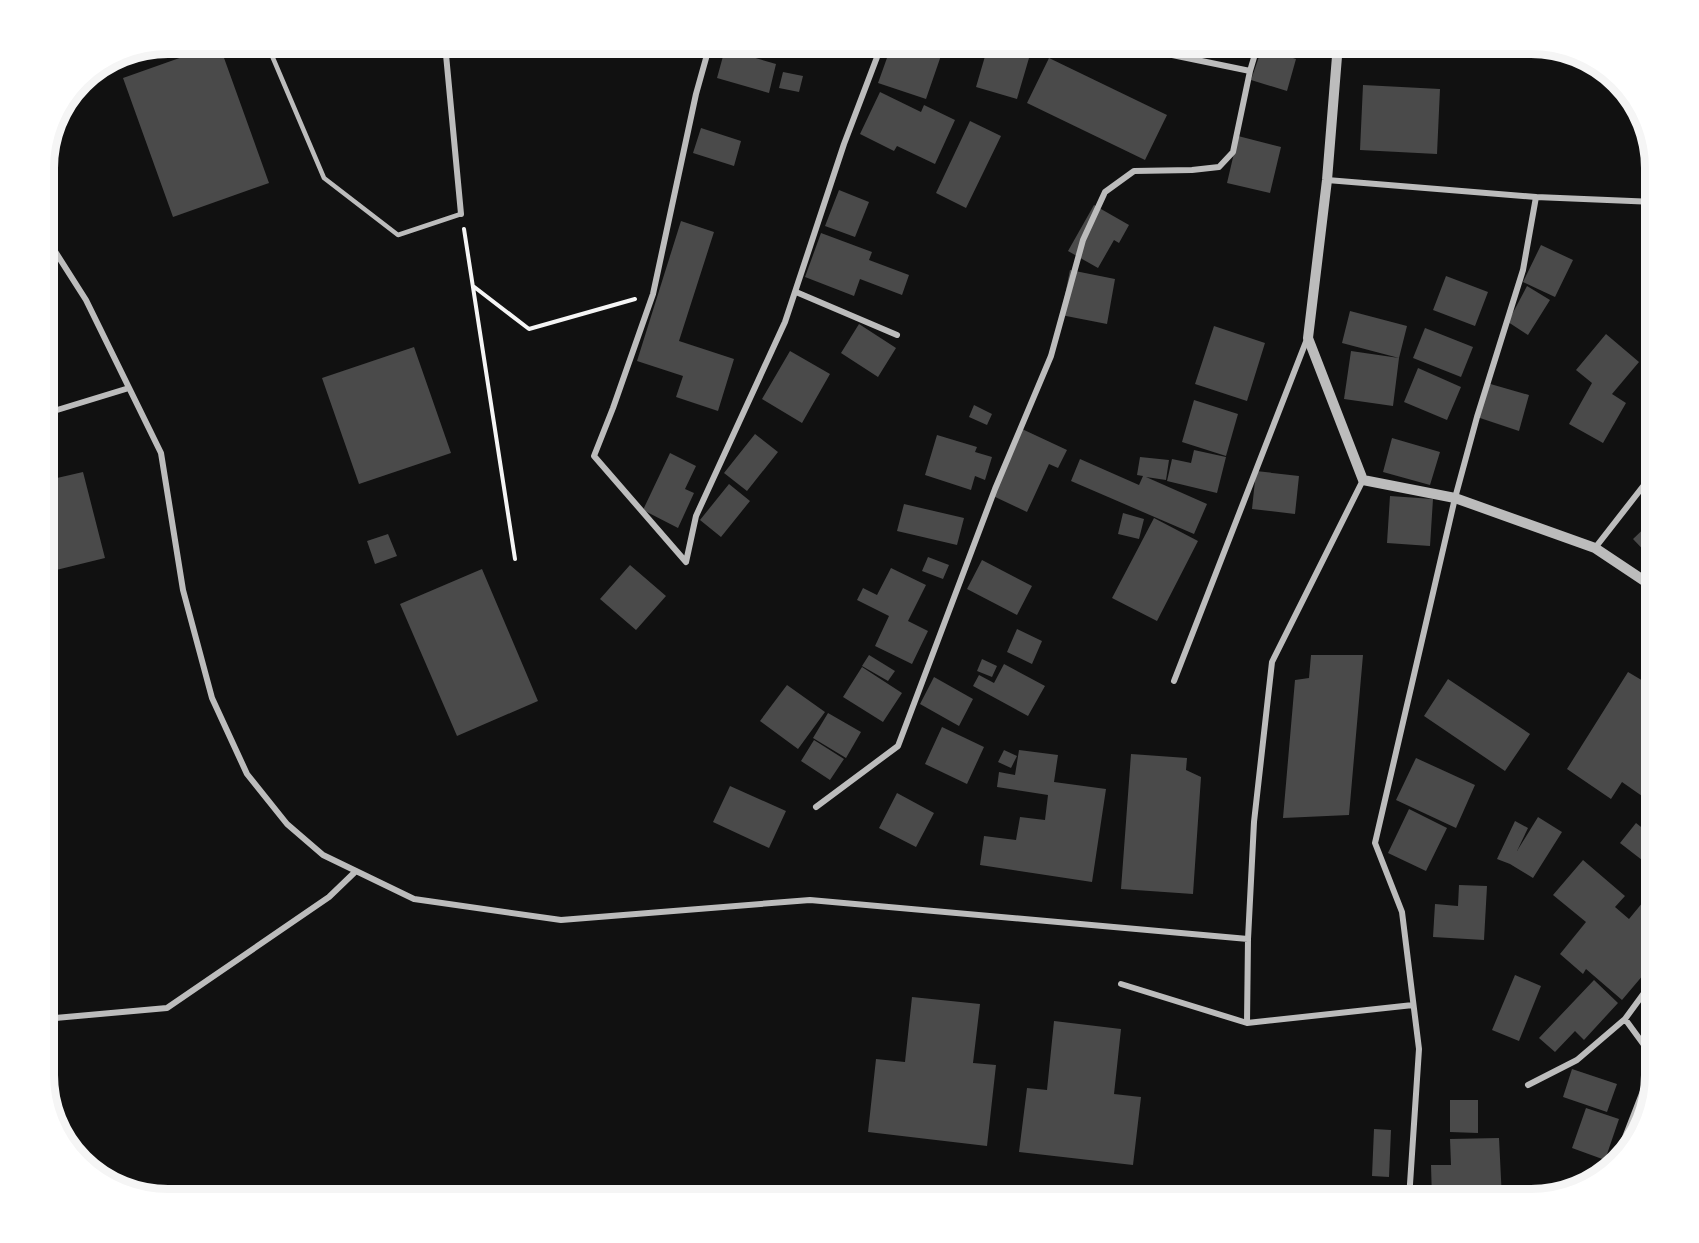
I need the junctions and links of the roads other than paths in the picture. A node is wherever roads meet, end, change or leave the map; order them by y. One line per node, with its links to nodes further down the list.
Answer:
1 (271, 54): 12 (lane)
2 (446, 54): 12 (street)
3 (707, 54): 14 (street)
4 (878, 54): 14 (street)
5 (1168, 54): 8 (street)
6 (1255, 54): 8 (street)
7 (1337, 54): 9 (street)
8 (1250, 71): 25 (street)
9 (1327, 180): 10 (street); 16 (street)
10 (1536, 197): 11 (street); 21 (street)
11 (1645, 202)
12 (461, 214)
13 (54, 250): 17 (street)
14 (796, 292): 15 (street)
15 (897, 335)
16 (1308, 338): 19 (street); 24 (street)
17 (129, 388): 18 (street); 26 (street)
18 (54, 411)
19 (1363, 480): 21 (street); 27 (street)
20 (1645, 485): 22 (street)
21 (1455, 498): 22 (street); 30 (street)
22 (1595, 548): 23 (street)
23 (1645, 581)
24 (1174, 681)
25 (816, 807)
26 (356, 871): 27 (street); 31 (street)
27 (1248, 939): 33 (street)
28 (1121, 984): 33 (street)
29 (1645, 993): 32 (street)
30 (1413, 1005): 33 (street); 38 (street)
31 (54, 1018)
32 (1625, 1019): 34 (street); 35 (street)
33 (1247, 1023)
34 (1645, 1046)
35 (1528, 1084)
36 (1644, 1087): 37 (street)
37 (1622, 1145)
38 (1410, 1189)

